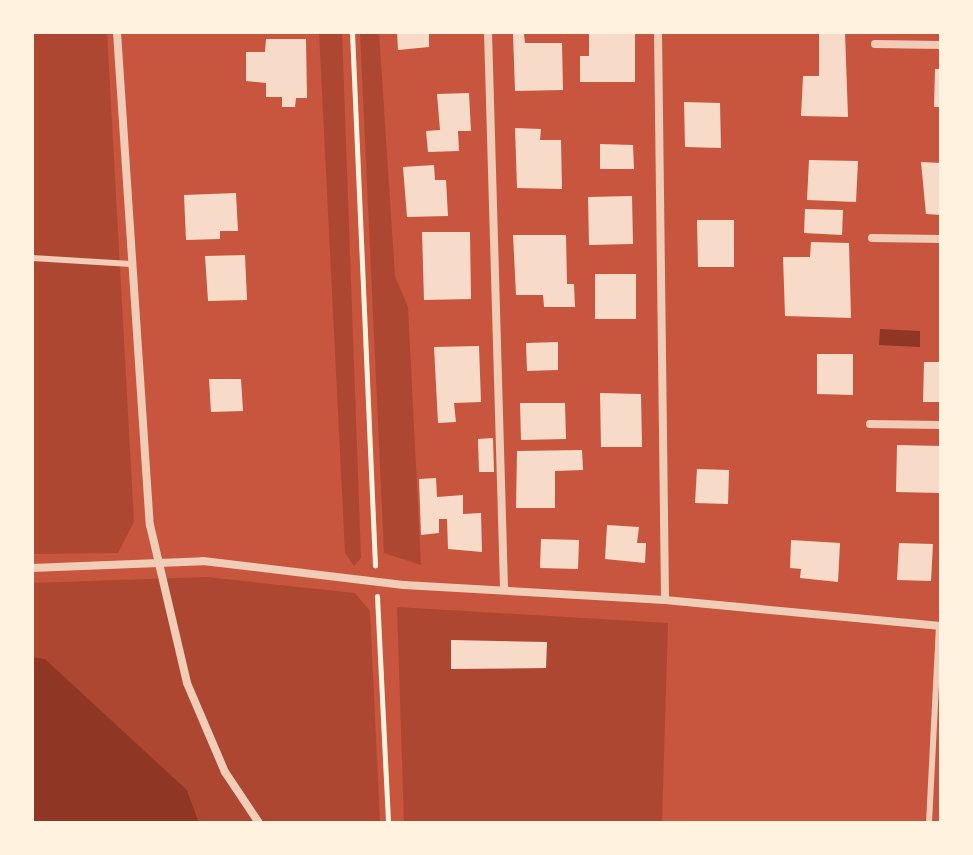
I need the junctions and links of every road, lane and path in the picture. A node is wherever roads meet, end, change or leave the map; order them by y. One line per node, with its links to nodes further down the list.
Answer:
1 (117, 32): 10 (street)
2 (352, 32): 15 (path)
3 (488, 32): 16 (street)
4 (658, 32): 17 (street)
5 (875, 44): 6 (street)
6 (941, 45)
7 (872, 238): 8 (street)
8 (941, 239)
9 (32, 258): 10 (lane)
10 (131, 264): 13 (street)
11 (870, 424): 12 (street)
12 (941, 425)
13 (159, 562): 14 (street); 15 (street); 19 (street)
14 (32, 568)
15 (376, 582): 16 (street); 20 (path)
16 (504, 589): 17 (street)
17 (665, 600): 18 (street)
18 (940, 626): 21 (lane)
19 (259, 823)
20 (388, 823)
21 (929, 823)

